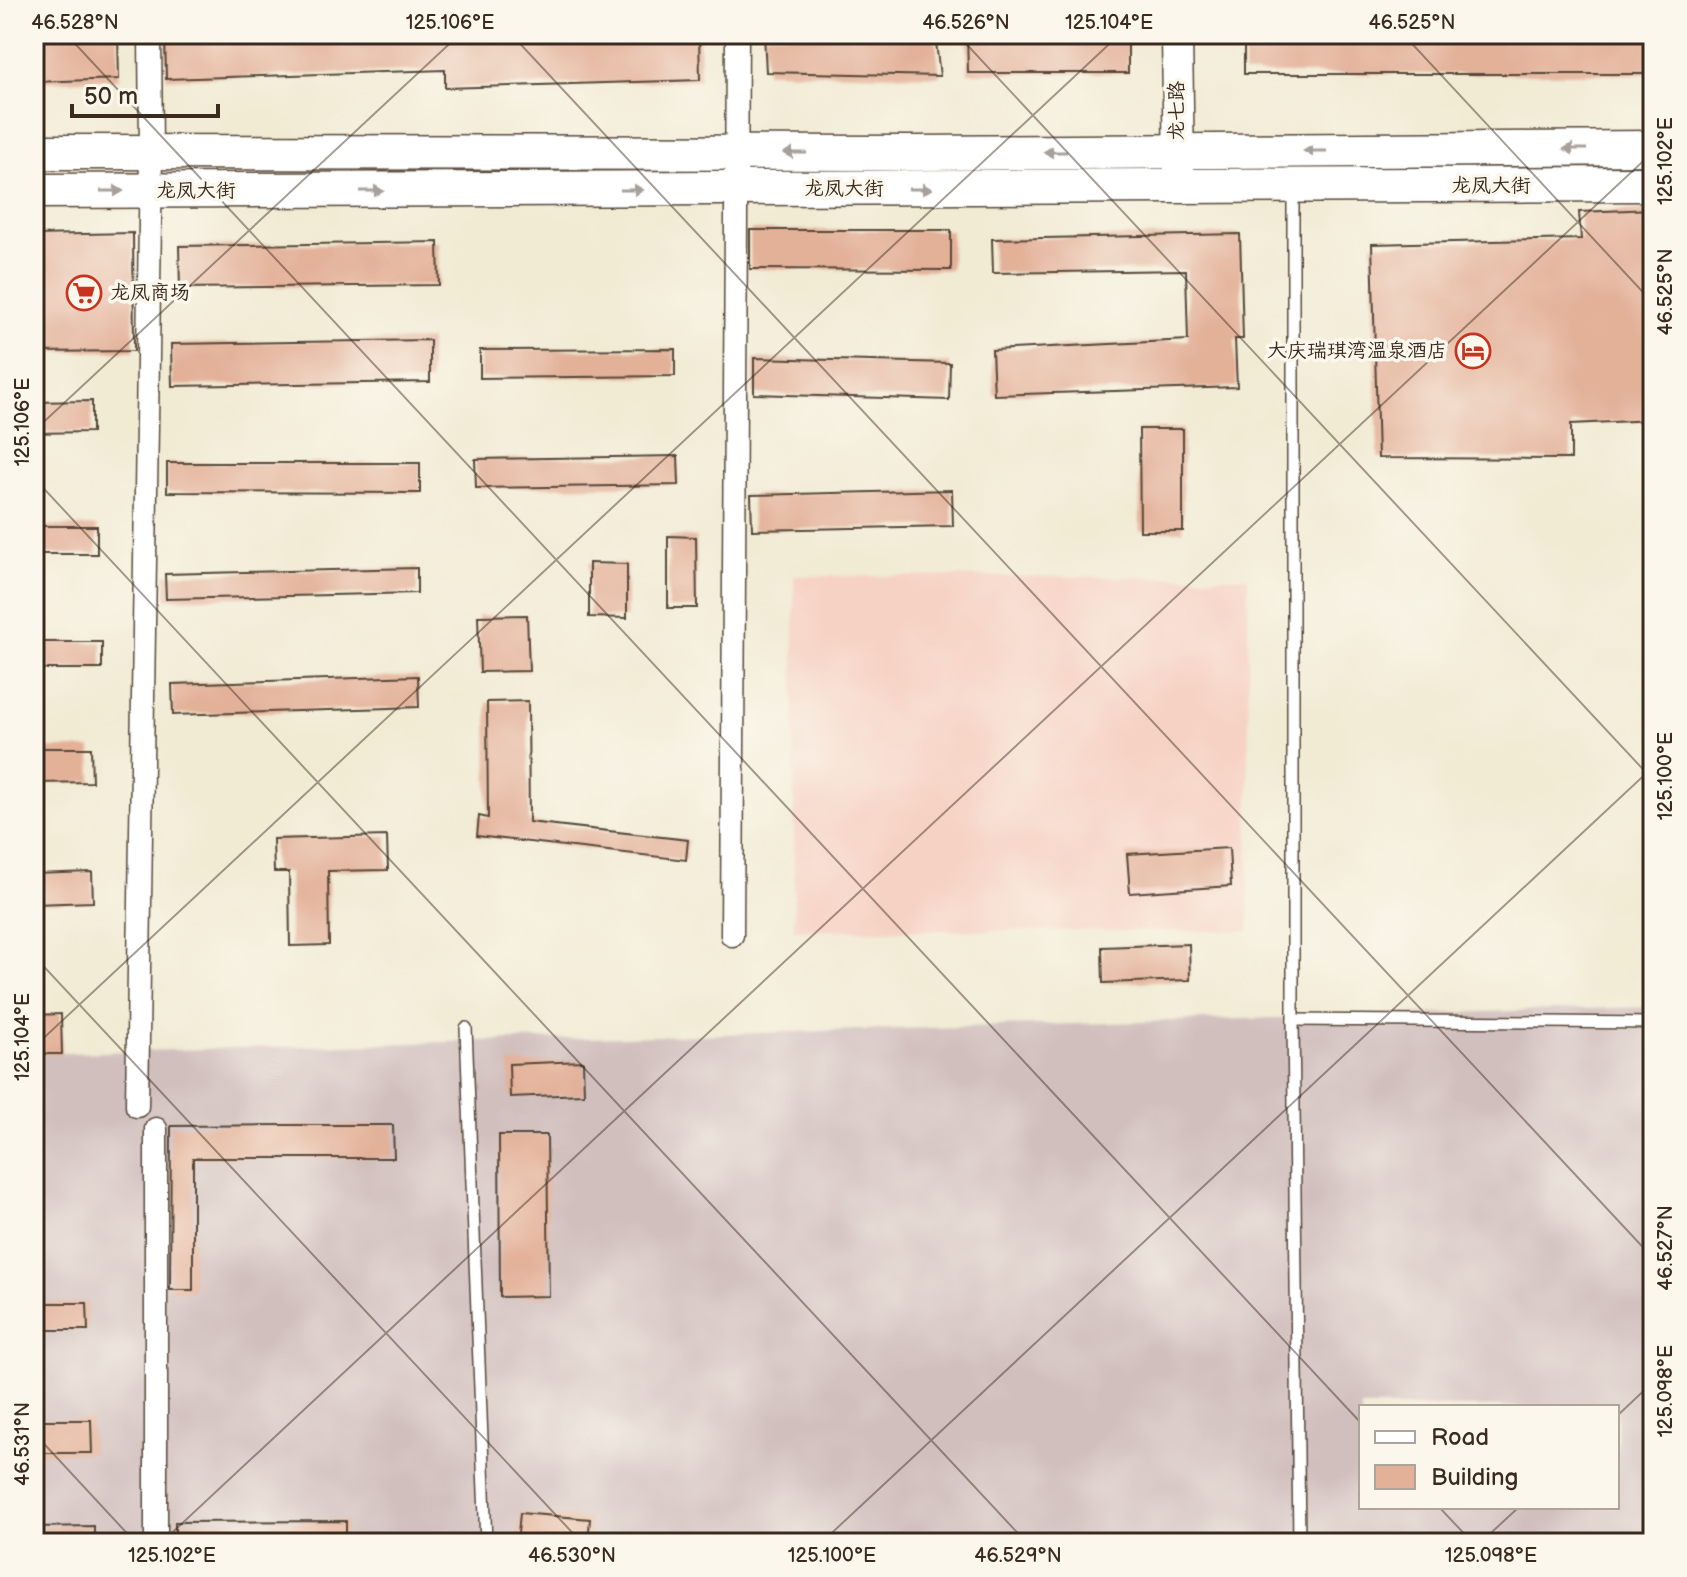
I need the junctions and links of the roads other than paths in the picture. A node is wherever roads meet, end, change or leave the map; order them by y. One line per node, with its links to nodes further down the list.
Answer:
1 (150, 34): 6 (street)
2 (737, 34): 8 (street)
3 (1177, 34): 7 (street, 龙七路)
4 (1653, 148): 7 (main road, 龙凤大街, one-way to 7)
5 (34, 152): 6 (main road, 龙凤大街)
6 (151, 152): 8 (main road, 龙凤大街); 14 (street)
7 (1177, 152): 8 (main road, 龙凤大街, one-way to 8); 11 (street, 龙七路)
8 (737, 153): 12 (street)
9 (1653, 184): 10 (main road, 龙凤大街)
10 (1293, 187): 11 (main road, 龙凤大街); 16 (lane)
11 (1180, 188): 12 (main road, 龙凤大街, one-way to 11)
12 (738, 190): 14 (main road, 龙凤大街, one-way to 12); 15 (street)
13 (34, 191): 14 (main road, 龙凤大街, one-way to 14)
14 (150, 191): 19 (street)
15 (732, 935)
16 (1293, 1020): 17 (lane); 23 (lane)
17 (1653, 1023)
18 (466, 1028): 22 (lane)
19 (137, 1106)
20 (156, 1129): 21 (street)
21 (156, 1543)
22 (486, 1543)
23 (1299, 1543)

